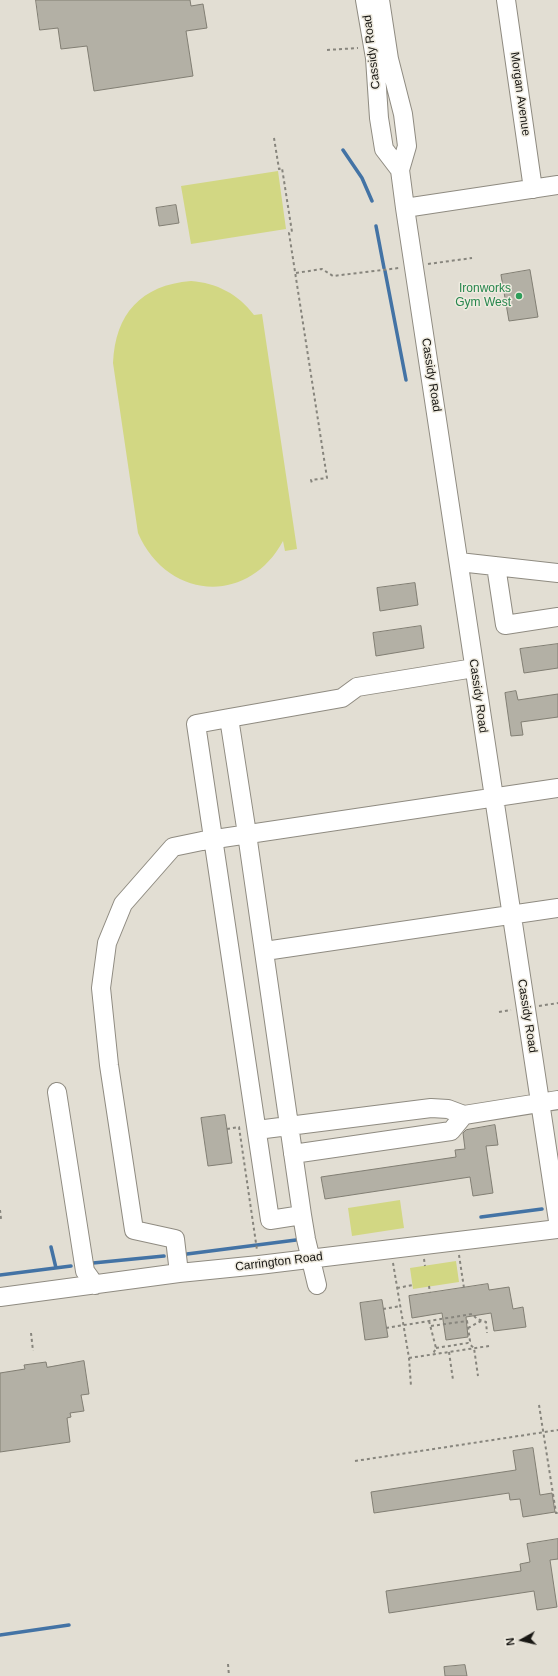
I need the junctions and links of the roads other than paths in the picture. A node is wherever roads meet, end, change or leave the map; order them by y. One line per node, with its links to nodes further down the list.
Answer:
1 (366, 0): 4 (street, Cassidy Road)
2 (380, 0): 4 (street, Cassidy Road)
3 (506, 0): 6 (street, Morgan Avenue)
4 (400, 170): 7 (street, Cassidy Road)
5 (558, 185): 6 (street)
6 (533, 189): 7 (street)
7 (405, 208): 8 (street, Cassidy Road)
8 (459, 562): 9 (street); 12 (street, Cassidy Road)
9 (496, 566): 10 (street); 11 (street)
10 (558, 573)
11 (558, 617)
12 (474, 668): 13 (street); 15 (street, Cassidy Road)
13 (229, 718): 16 (street); 17 (street)
14 (558, 788): 15 (street)
15 (494, 798): 16 (street); 19 (street, Cassidy Road)
16 (248, 834): 17 (street); 20 (street)
17 (214, 839): 26 (street); 32 (street)
18 (558, 908): 19 (street)
19 (512, 914): 20 (street); 23 (street, Cassidy Road)
20 (264, 951): 25 (street)
21 (57, 1092): 33 (street)
22 (558, 1100): 23 (street)
23 (540, 1102): 24 (street); 29 (street, Cassidy Road)
24 (464, 1115): 25 (street); 27 (street)
25 (289, 1125): 26 (street); 27 (street)
26 (257, 1130): 28 (street)
27 (293, 1154): 28 (street)
28 (302, 1215): 31 (street)
29 (558, 1221)
30 (558, 1229): 31 (street, Carrington Road)
31 (311, 1259): 32 (street, Carrington Road); 34 (street)
32 (179, 1273): 33 (street, Carrington Road)
33 (95, 1285): 35 (street, Carrington Road)
34 (317, 1285)
35 (0, 1297)

